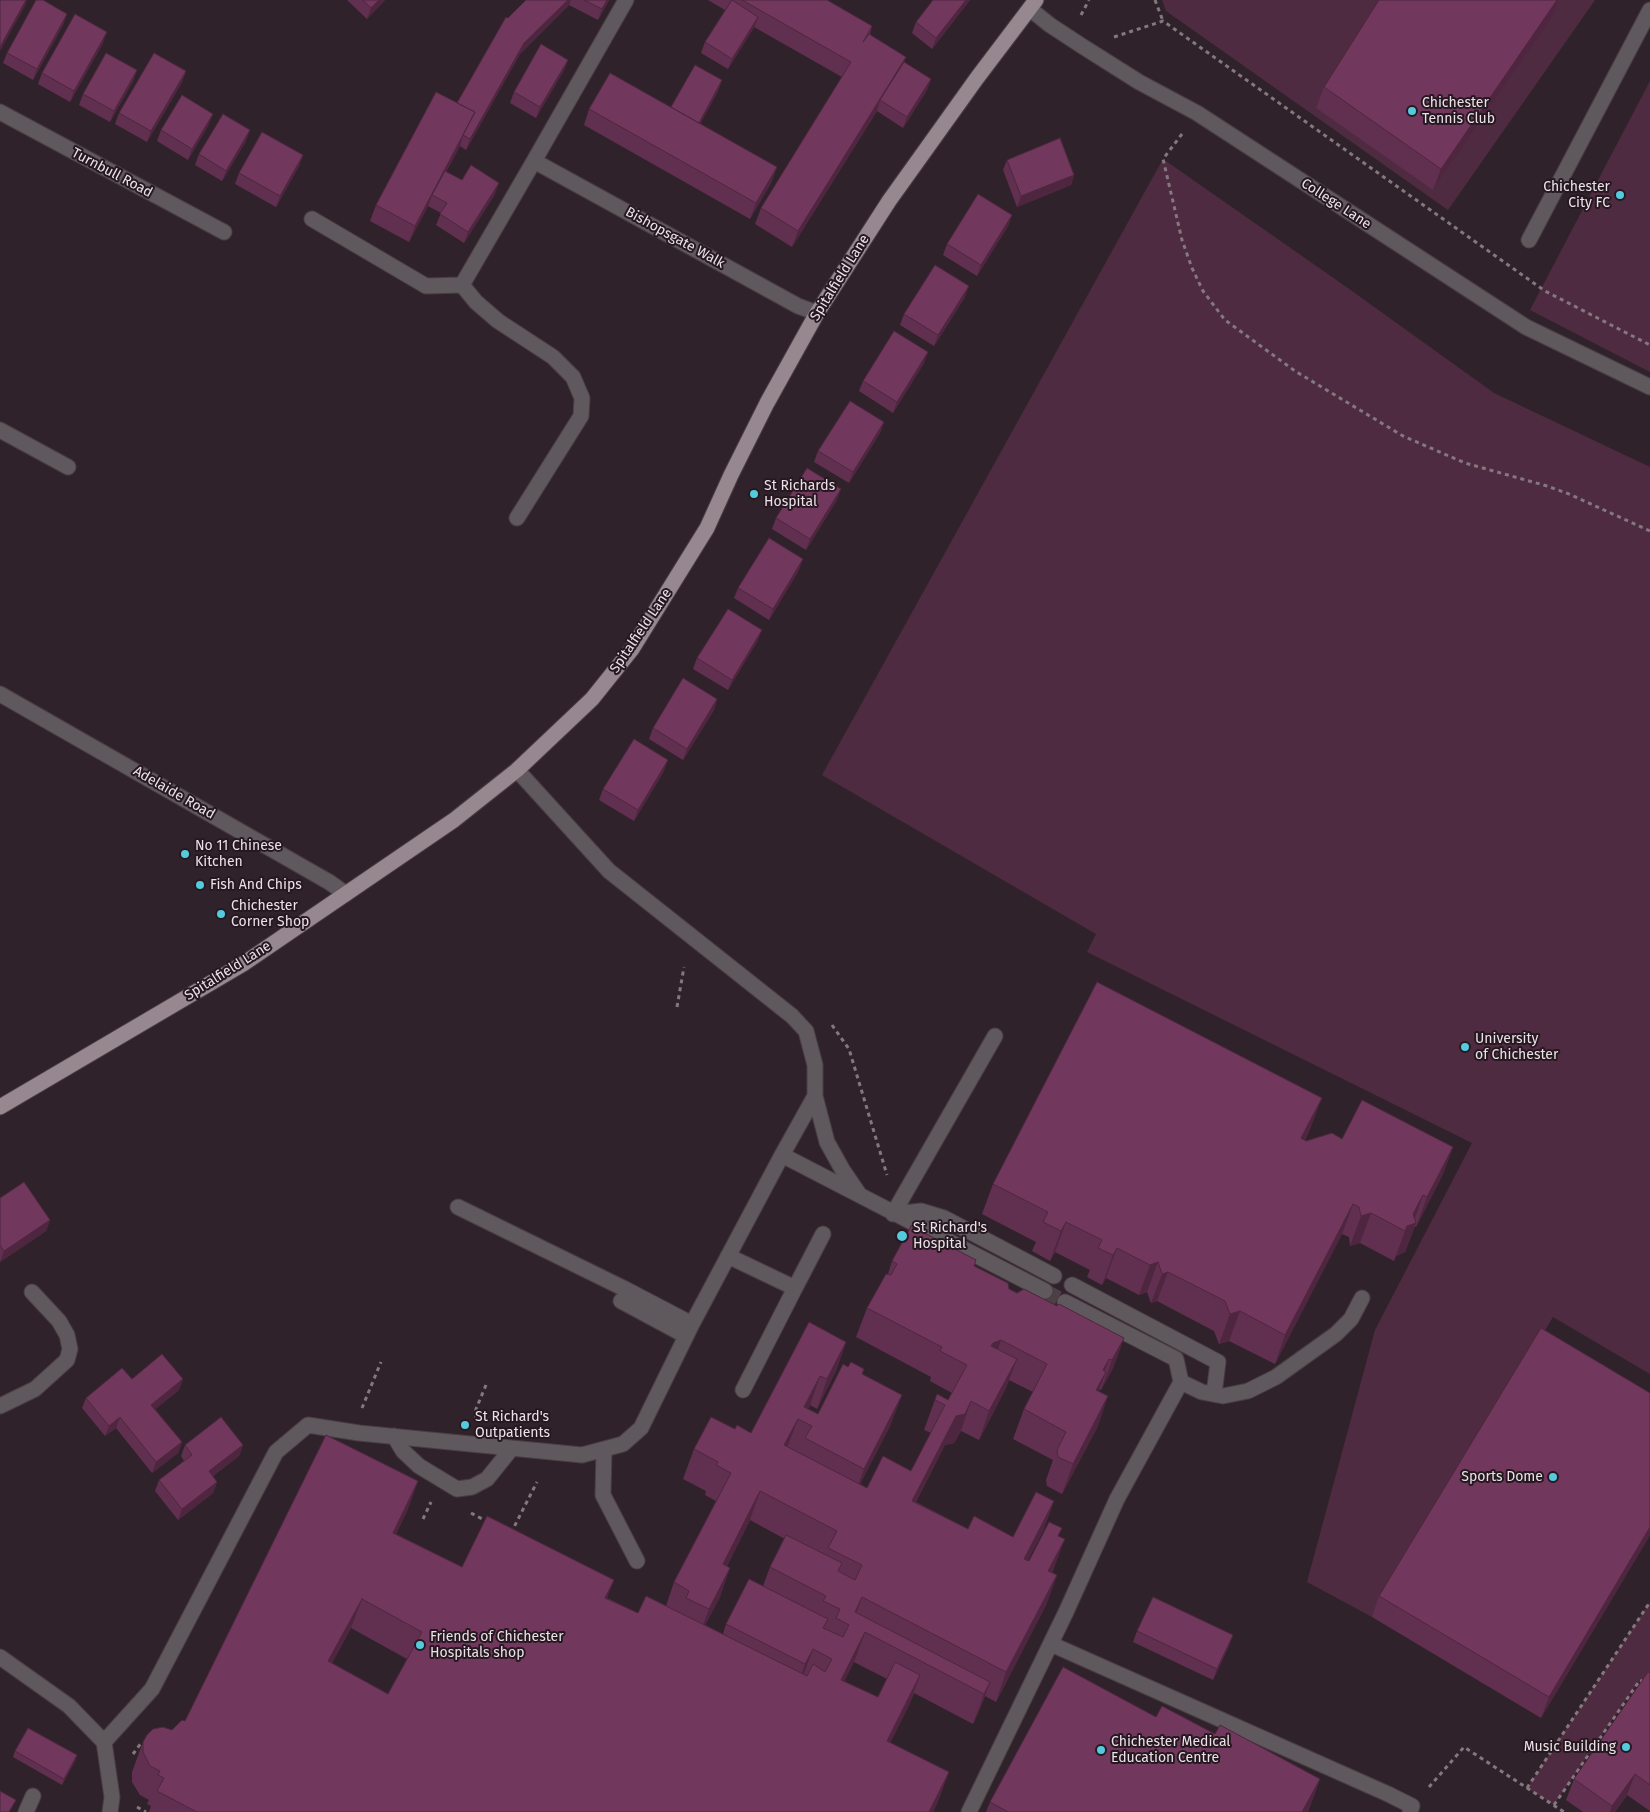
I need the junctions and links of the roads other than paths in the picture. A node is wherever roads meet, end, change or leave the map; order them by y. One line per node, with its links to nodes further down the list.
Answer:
1 (626, 0): 5 (street)
2 (1033, 4): 10 (main road, Spitalfield Lane); 11 (street, College Lane)
3 (1650, 10): 8 (street)
4 (0, 112): 7 (street, Turnbull Road)
5 (534, 161): 9 (street); 10 (street, Bishopsgate Walk)
6 (312, 220): 9 (street)
7 (224, 232)
8 (1529, 240)
9 (462, 285): 14 (street)
10 (817, 313): 16 (main road, Spitalfield Lane)
11 (1650, 386)
12 (0, 430): 13 (street)
13 (68, 467)
14 (518, 518)
15 (0, 694): 17 (street, Adelaide Road)
16 (517, 770): 17 (main road, Spitalfield Lane); 19 (street)
17 (346, 894): 20 (main road, Spitalfield Lane)
18 (995, 1036): 24 (street)
19 (815, 1096): 21 (street); 22 (street)
20 (0, 1107)
21 (782, 1155): 22 (street); 26 (street)
22 (861, 1197): 24 (street)
23 (458, 1207): 35 (street)
24 (893, 1214): 27 (street); 30 (street)
25 (823, 1234): 29 (street)
26 (728, 1256): 29 (street); 35 (street)
27 (1054, 1276)
28 (1072, 1285): 38 (street)
29 (795, 1288): 37 (street)
30 (1046, 1291)
31 (32, 1292): 39 (street)
32 (1362, 1298): 38 (street)
33 (620, 1301): 35 (street)
34 (1065, 1302): 36 (street)
35 (689, 1330): 42 (street)
36 (1181, 1382): 38 (street); 44 (street)
37 (744, 1390)
38 (1214, 1394)
39 (0, 1406)
40 (394, 1436): 41 (street); 41 (street); 46 (street)
41 (512, 1448): 42 (street)
42 (604, 1450): 43 (street)
43 (637, 1561)
44 (1051, 1644): 48 (street); 51 (street)
45 (0, 1657): 46 (street)
46 (104, 1742): 50 (street)
47 (33, 1796): 49 (street)
48 (1411, 1809)
49 (26, 1812)
50 (110, 1812)
51 (969, 1812)

